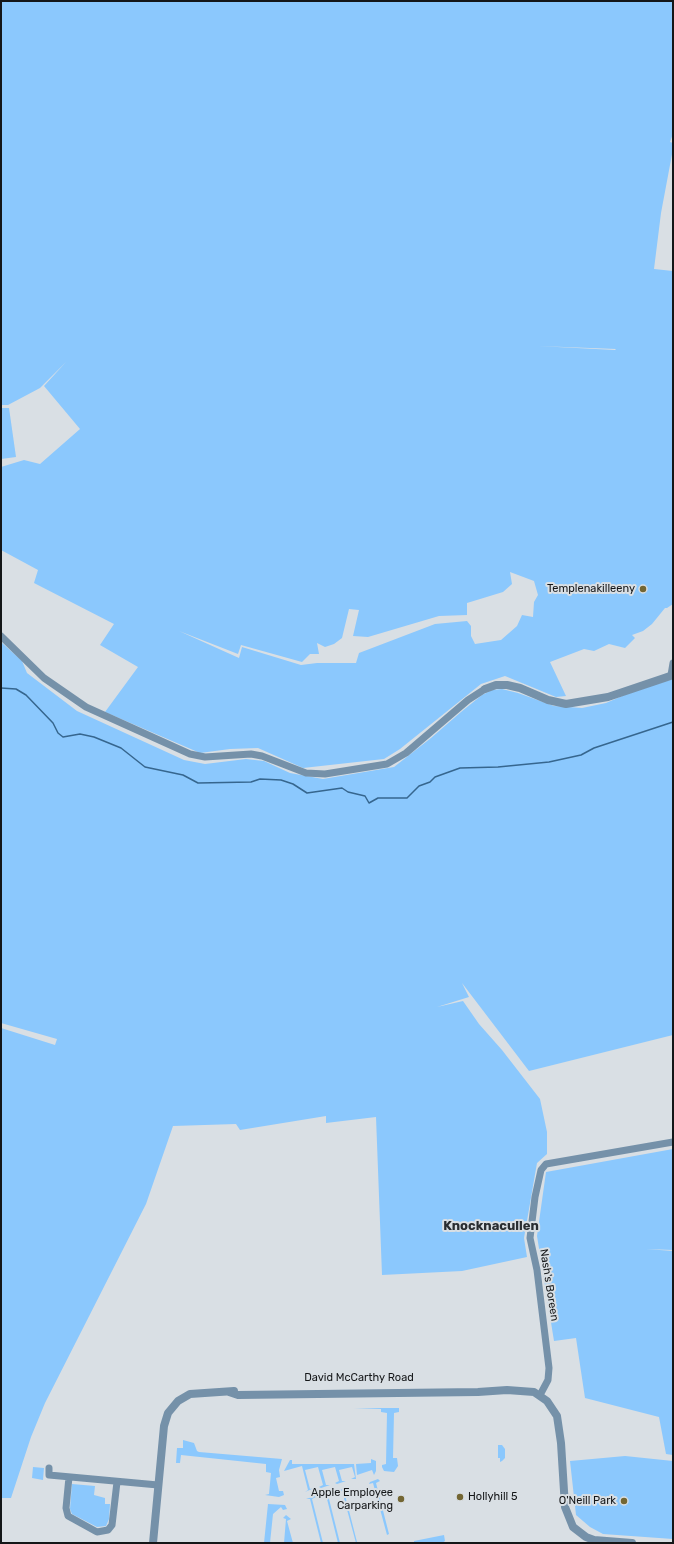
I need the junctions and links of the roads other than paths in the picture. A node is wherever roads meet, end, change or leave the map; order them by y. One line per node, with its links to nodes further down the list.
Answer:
1 (1, 636): 4 (street)
2 (673, 663): 3 (street)
3 (672, 675): 4 (street)
4 (485, 689)
5 (673, 1142): 6 (street, Nash's Boreen)
6 (540, 1396): 10 (street, David McCarthy Road); 12 (street, David McCarthy Road)
7 (49, 1468): 8 (street)
8 (69, 1477): 9 (street); 9 (street)
9 (117, 1482): 10 (street)
10 (158, 1485): 11 (street, David McCarthy Road)
11 (153, 1543)
12 (632, 1543)

